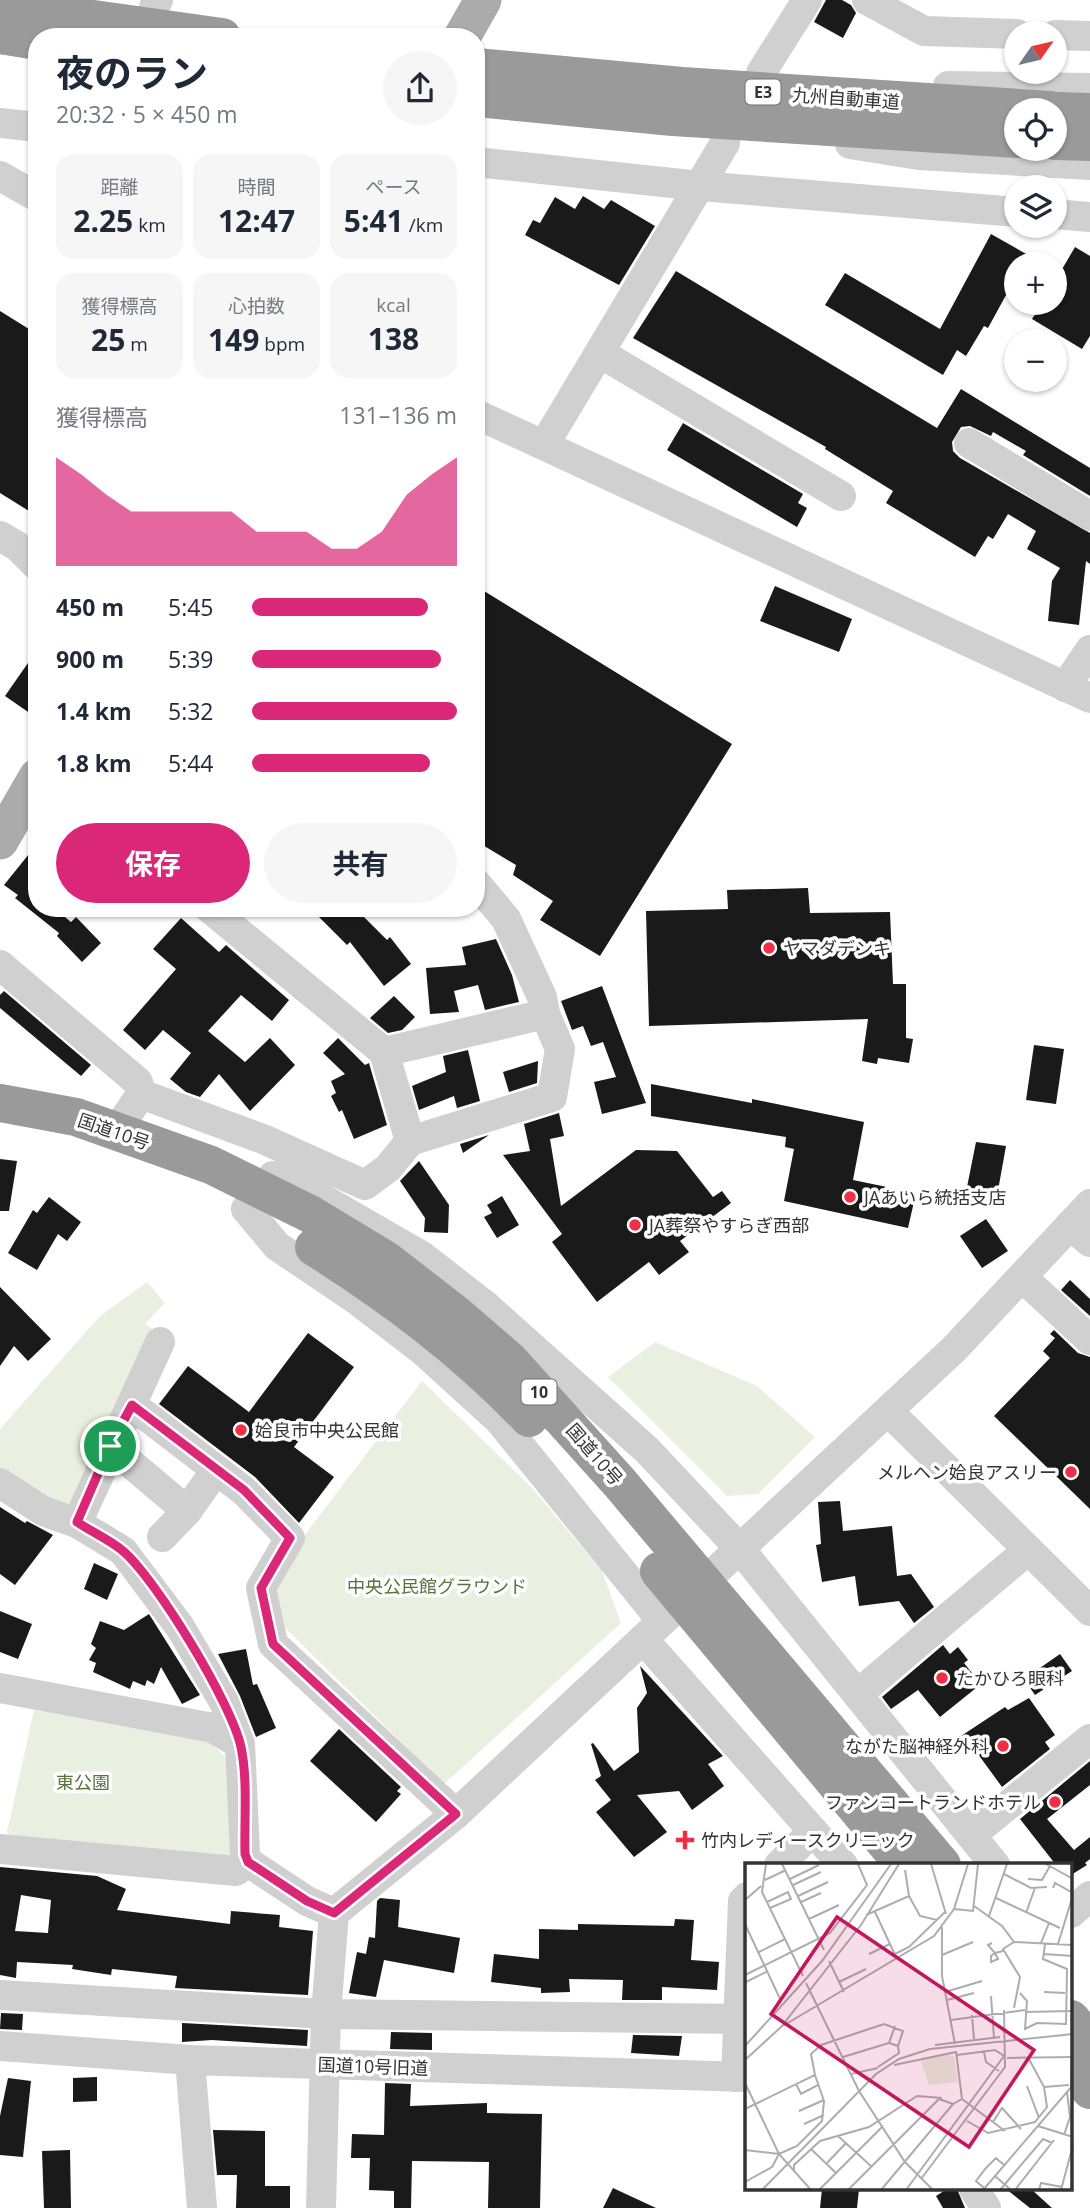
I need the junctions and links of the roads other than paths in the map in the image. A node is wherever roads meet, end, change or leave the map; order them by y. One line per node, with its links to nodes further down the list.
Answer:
1 (484, 0): 6 (main road)
2 (807, 0): 13 (street)
3 (867, 0): 7 (street)
4 (0, 6): 5 (highway)
5 (158, 28)
6 (467, 28)
7 (1004, 33)
8 (0, 35): 11 (highway)
9 (1068, 35): 10 (street)
10 (1090, 36)
11 (28, 40)
12 (485, 69): 16 (highway, 九州自動車道 / E3)
13 (761, 73)
14 (1090, 88): 16 (street)
15 (485, 98): 16 (highway, 九州自動車道 / E3)
16 (678, 101): 17 (highway, 九州自動車道 / E3); 22 (highway, 九州自動車道 / E3); 27 (street)
17 (1004, 109)
18 (1067, 112): 19 (highway)
19 (1090, 113)
20 (0, 123): 21 (street)
21 (28, 126)
22 (1004, 138)
23 (1067, 141): 24 (highway)
24 (1090, 142)
25 (725, 143): 29 (street)
26 (485, 163): 29 (street)
27 (1090, 165)
28 (0, 176): 30 (street)
29 (700, 186): 31 (street); 34 (street)
30 (28, 192)
31 (1004, 211)
32 (1067, 215): 33 (street)
33 (1090, 217)
34 (600, 353): 37 (street); 38 (street)
35 (485, 418): 37 (street)
36 (969, 443): 39 (street)
37 (544, 445): 43 (street)
38 (841, 496)
39 (1090, 516)
40 (0, 536): 41 (street)
41 (28, 557)
42 (1090, 650): 43 (street)
43 (1078, 693)
44 (28, 793): 45 (main road)
45 (0, 841)
46 (485, 894): 49 (street)
47 (220, 917): 50 (street)
48 (0, 964): 51 (street)
49 (545, 1014): 50 (street); 55 (street)
50 (384, 1052): 55 (street)
51 (141, 1094): 54 (street); 55 (street)
52 (0, 1103): 54 (highway, 国道10号 / 10)
53 (0, 1127): 57 (highway, 国道10号 / 10)
54 (117, 1130): 56 (highway, 国道10号 / 10)
55 (411, 1141)
56 (211, 1166): 71 (street); 86 (highway, 国道10号 / 10)
57 (246, 1209): 73 (street); 85 (highway, 国道10号 / 10)
58 (1083, 1224): 59 (street)
59 (1022, 1278): 60 (street); 63 (street)
60 (1090, 1340)
61 (160, 1342): 62 (street)
62 (132, 1405): 64 (street); 65 (street)
63 (888, 1411): 70 (street); 71 (street)
64 (110, 1446): 67 (street); 68 (street)
65 (216, 1470): 67 (street); 78 (street)
66 (0, 1483): 68 (street)
67 (187, 1511): 69 (street)
68 (77, 1522): 77 (street)
69 (162, 1537)
70 (1028, 1550): 72 (street); 75 (street)
71 (730, 1558): 75 (street)
72 (1090, 1612)
73 (659, 1623): 78 (street); 79 (street)
74 (0, 1688): 77 (street)
75 (859, 1693): 80 (street)
76 (1090, 1739): 80 (street)
77 (240, 1744): 82 (street)
78 (456, 1814): 91 (street)
79 (813, 1831): 83 (street); 84 (street)
80 (971, 1835): 87 (street)
81 (0, 1849): 82 (street)
82 (248, 1862): 91 (street)
83 (781, 1863)
84 (841, 1863)
85 (902, 1863)
86 (940, 1863)
87 (993, 1863)
88 (1090, 1896): 90 (street)
89 (745, 1899): 95 (street)
90 (1072, 1912)
91 (334, 1913): 93 (street)
92 (0, 1995): 93 (street)
93 (326, 2014): 95 (street); 99 (street)
94 (1072, 2019): 96 (highway)
95 (743, 2020): 101 (street)
96 (1090, 2042)
97 (0, 2046): 98 (street, 国道10号旧道)
98 (190, 2060): 99 (street, 国道10号旧道); 104 (street)
99 (324, 2064): 101 (street, 国道10号旧道); 105 (street)
100 (1072, 2068): 102 (highway)
101 (741, 2077)
102 (1090, 2090)
103 (975, 2190): 106 (street)
104 (202, 2208)
105 (321, 2208)
106 (986, 2208)

